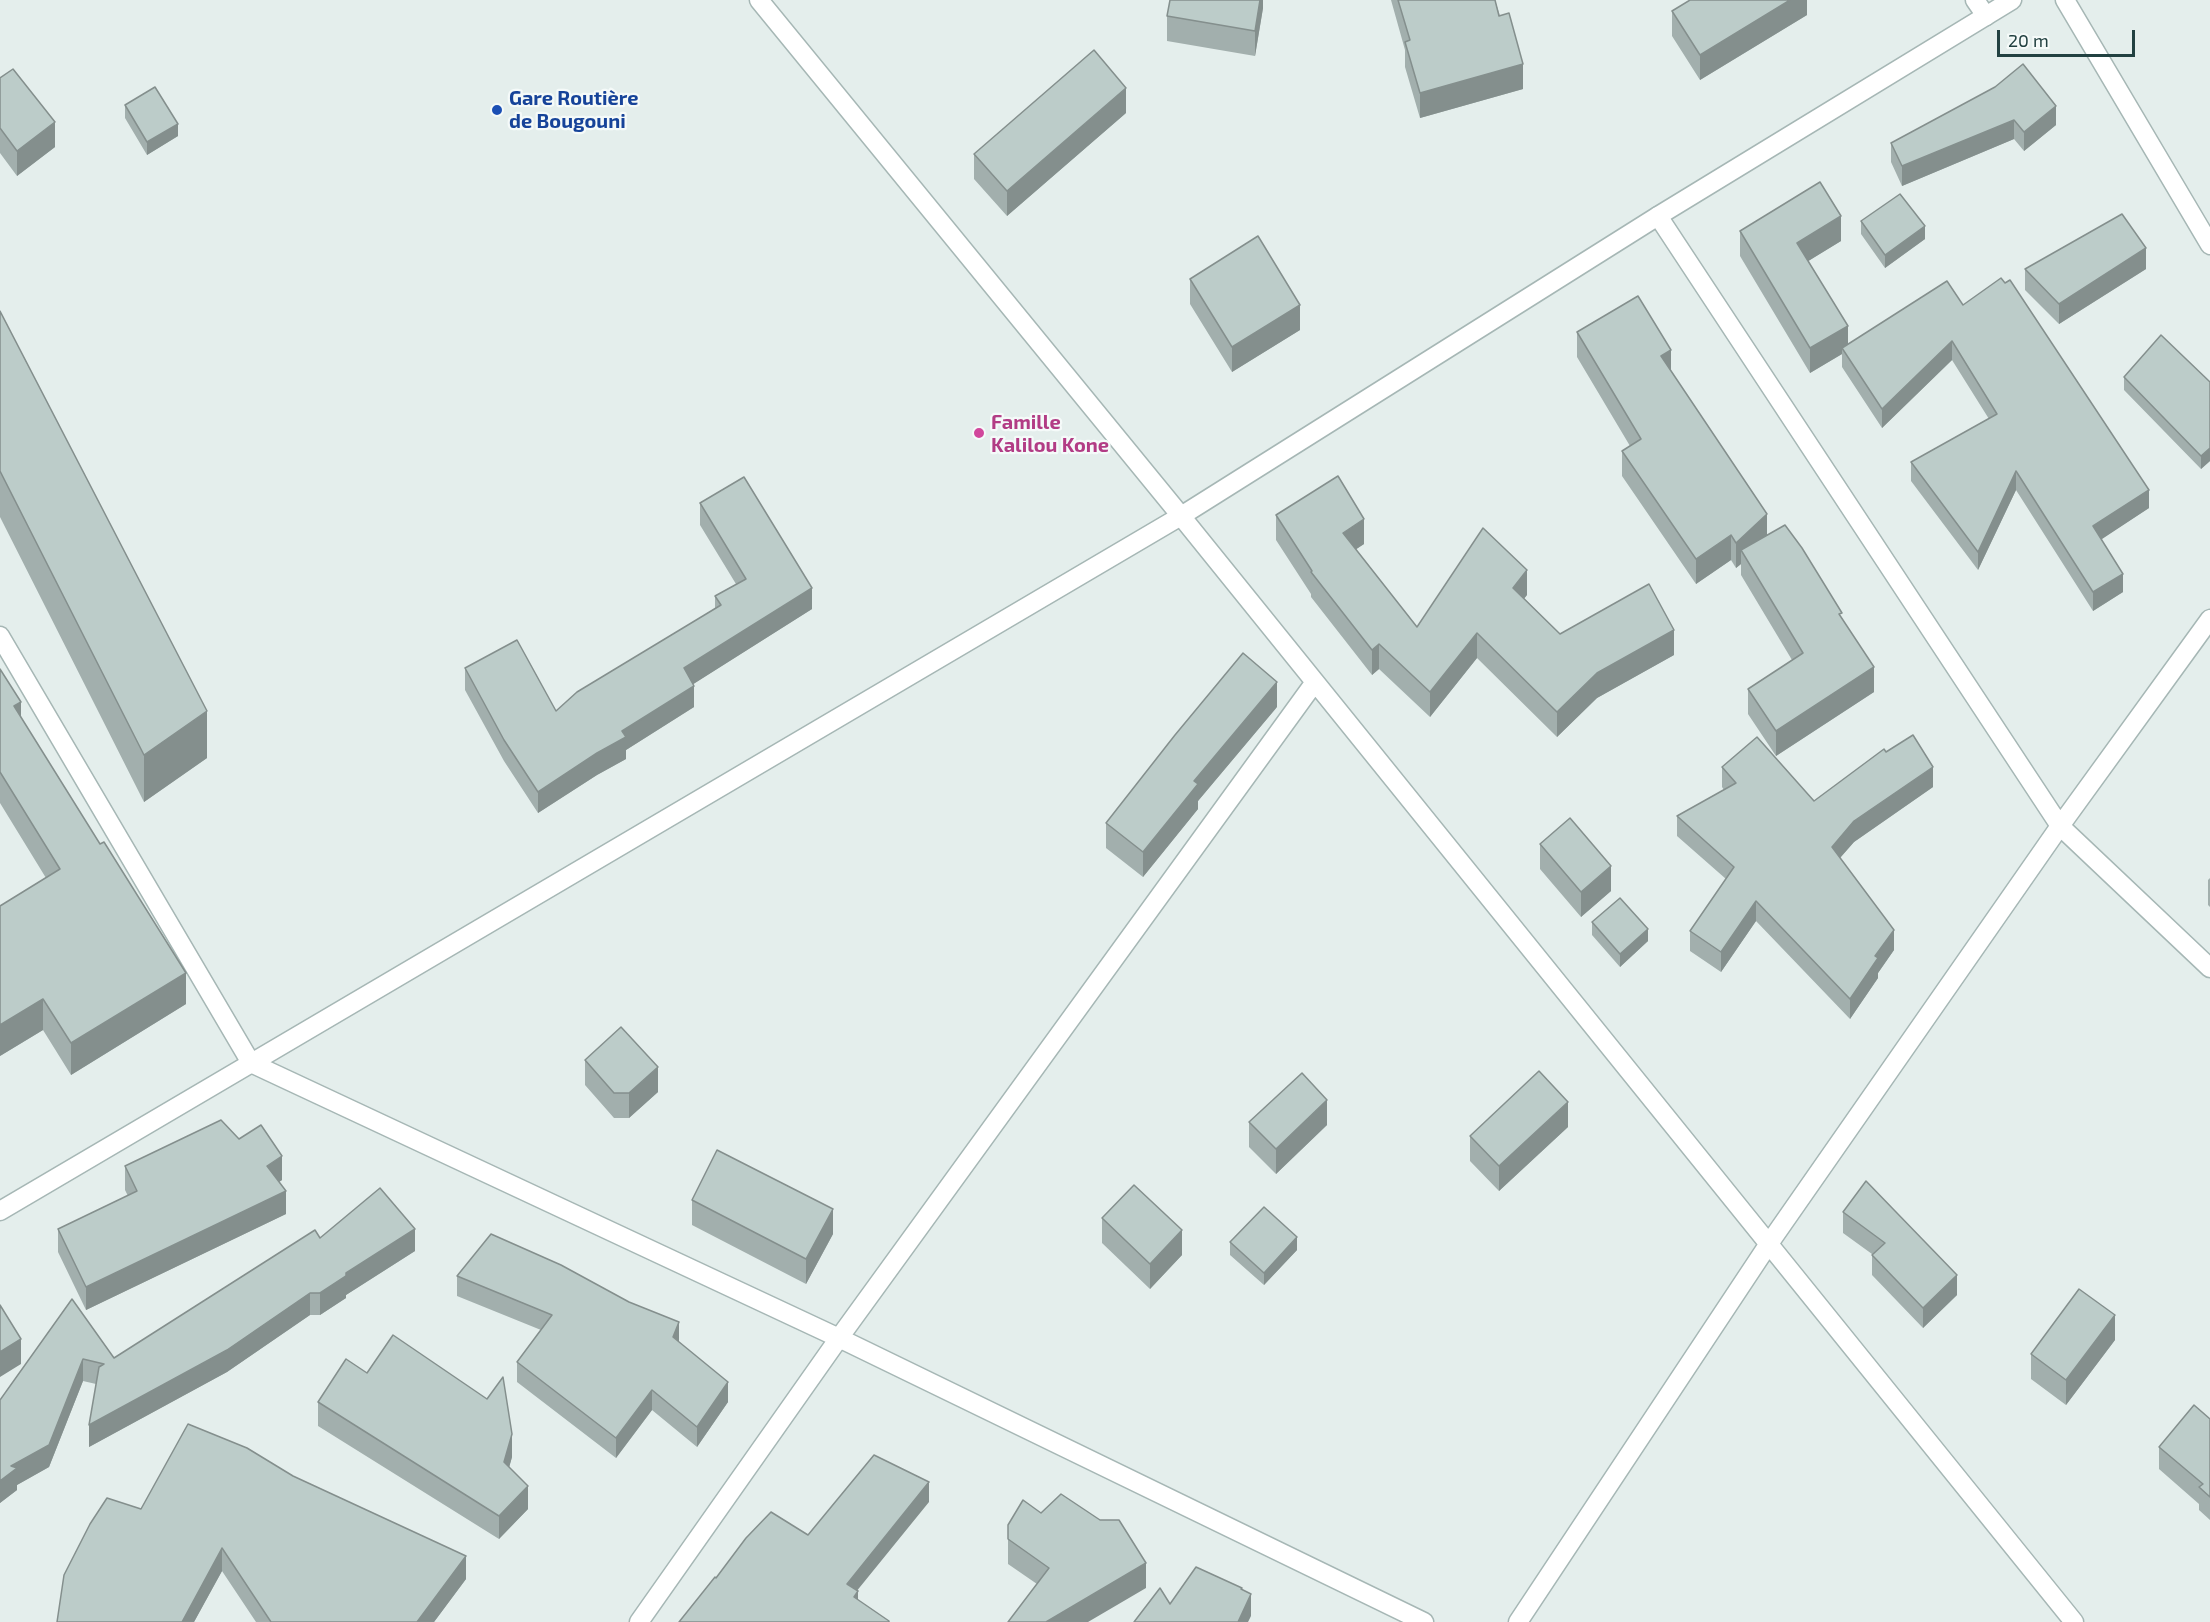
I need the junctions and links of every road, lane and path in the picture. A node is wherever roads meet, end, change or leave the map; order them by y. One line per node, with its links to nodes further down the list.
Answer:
1 (759, 0): 8 (street)
2 (1976, 0): 5 (street)
3 (2012, 0): 5 (street)
4 (2065, 0): 7 (street)
5 (1986, 16): 6 (street)
6 (1658, 216): 8 (street); 12 (street)
7 (2210, 245)
8 (1181, 516): 11 (street); 14 (street)
9 (2210, 619): 12 (street)
10 (0, 636): 14 (street)
11 (1315, 682): 16 (street); 17 (street)
12 (2060, 826): 13 (street); 16 (street)
13 (2210, 968)
14 (251, 1063): 15 (street); 17 (street)
15 (0, 1211)
16 (1768, 1245): 20 (street); 21 (street)
17 (839, 1338): 18 (street); 19 (street)
18 (639, 1622)
19 (1424, 1622)
20 (1518, 1622)
21 (2074, 1622)

